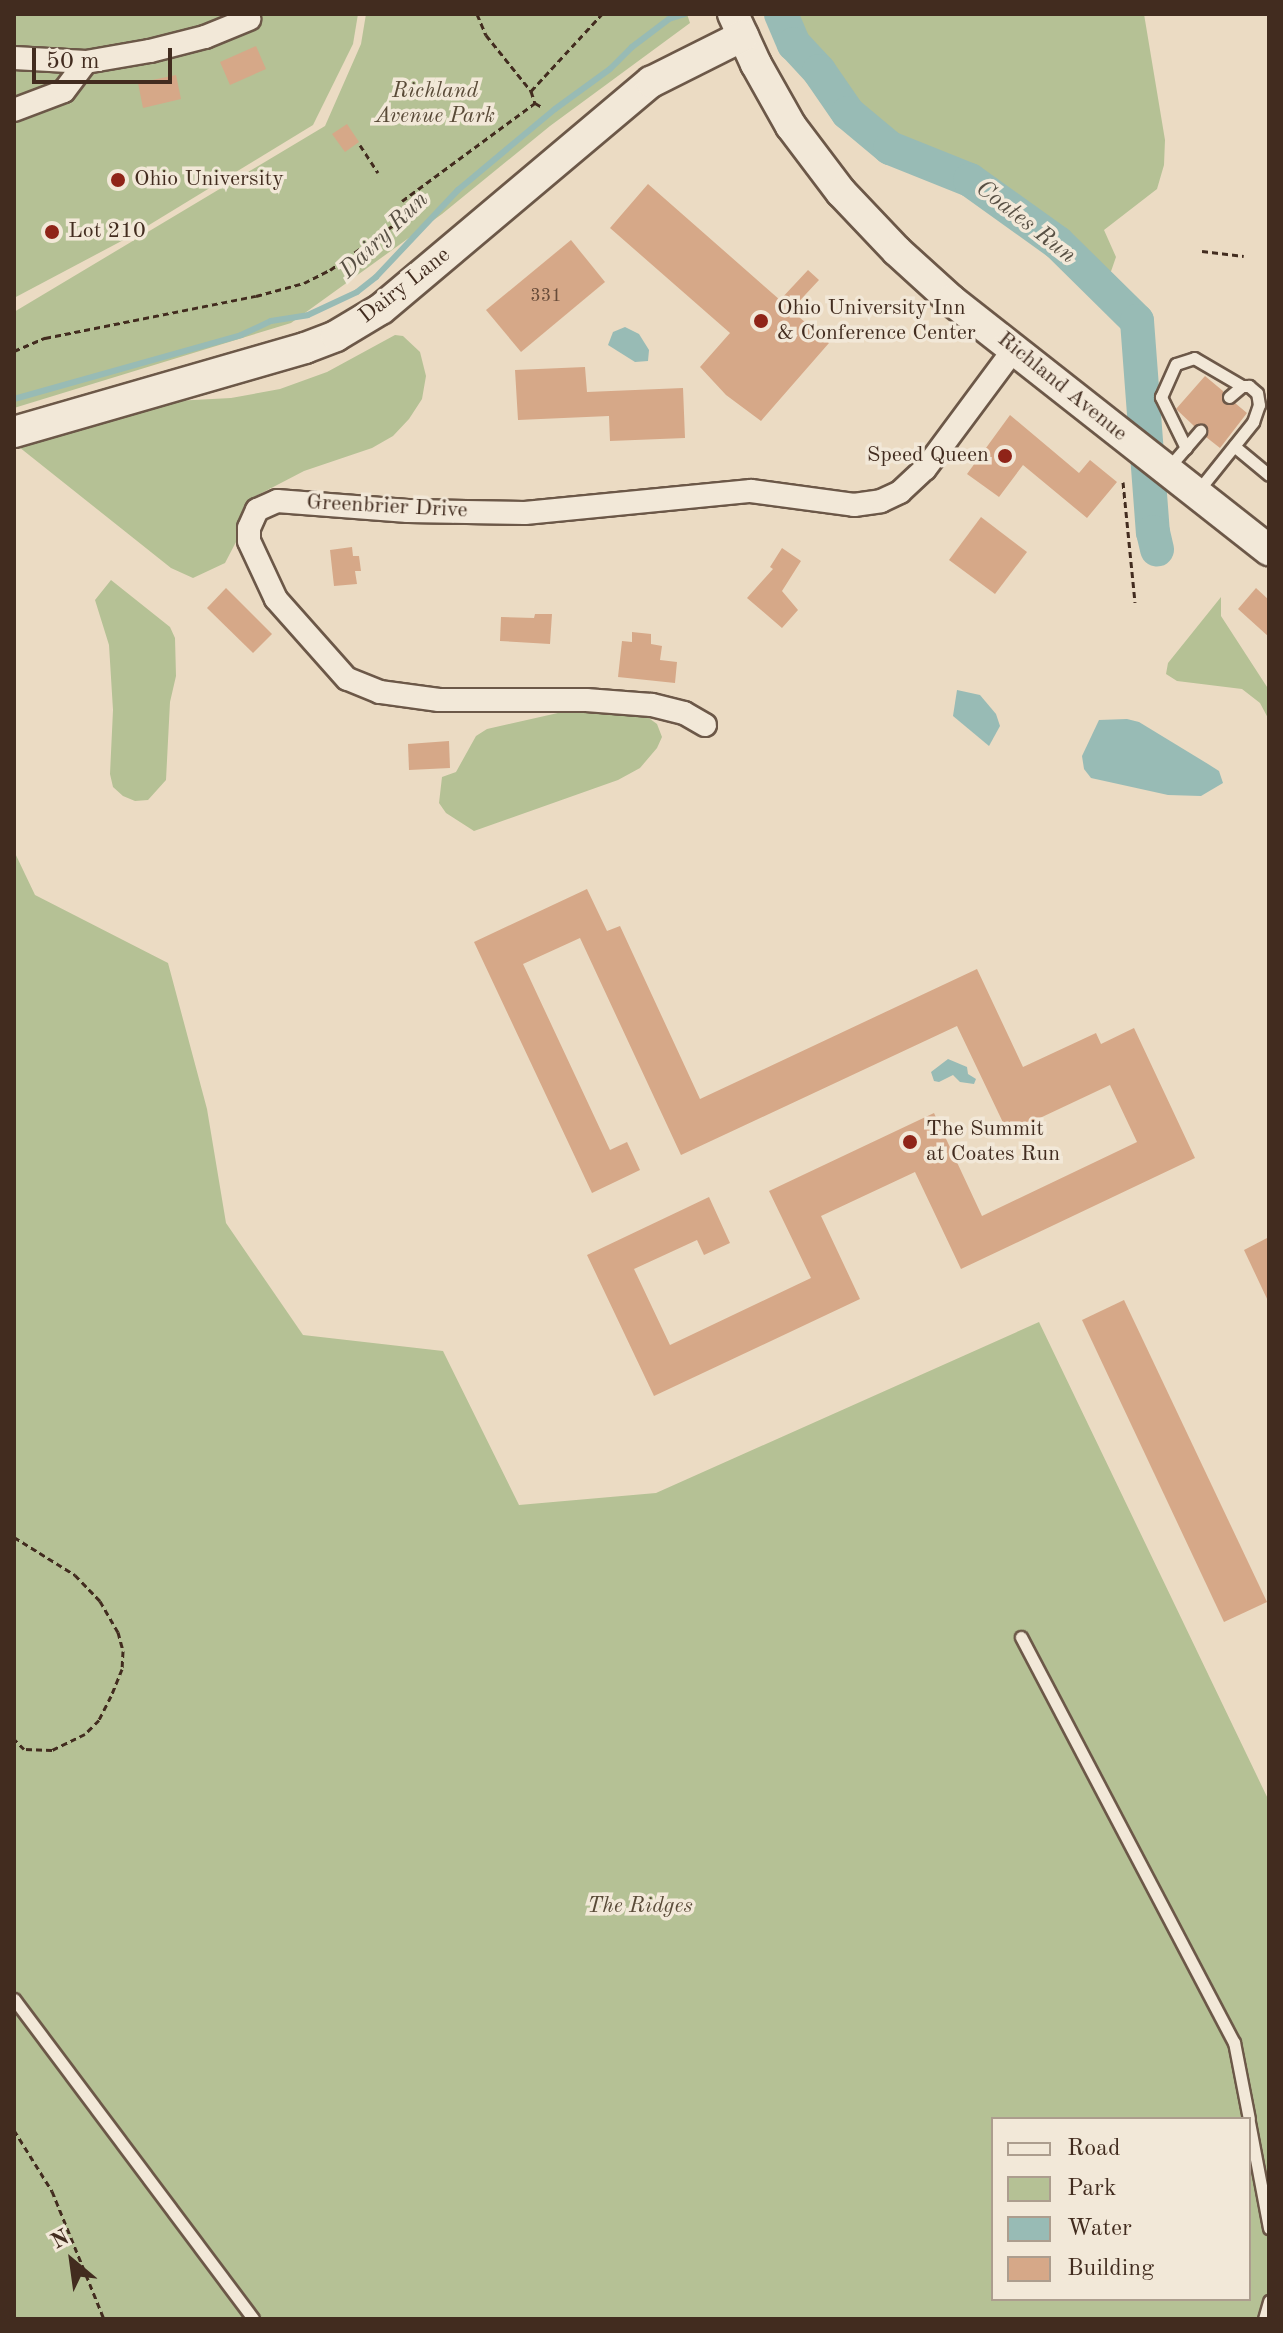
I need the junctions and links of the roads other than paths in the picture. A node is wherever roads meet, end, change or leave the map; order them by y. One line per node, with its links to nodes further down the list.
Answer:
1 (249, 19): 4 (street)
2 (738, 25): 6 (street, Richland Avenue); 10 (street, Dairy Lane)
3 (14, 58): 4 (street)
4 (86, 62): 5 (street)
5 (14, 110)
6 (1014, 349): 12 (street, Richland Avenue); 16 (street, Greenbrier Drive)
7 (1242, 386): 8 (lane); 11 (lane); 12 (lane)
8 (1229, 397)
9 (1200, 431): 12 (lane)
10 (14, 432)
11 (1234, 446): 13 (lane); 14 (lane)
12 (1177, 459): 14 (street, Richland Avenue)
13 (1269, 475)
14 (1197, 492): 15 (street, Richland Avenue)
15 (1269, 550)
16 (705, 725)
17 (1021, 1637): 19 (lane)
18 (14, 1999): 23 (lane)
19 (1248, 2117)
20 (1251, 2131): 21 (lane)
21 (1269, 2228)
22 (1269, 2301): 24 (lane)
23 (253, 2319)
24 (1264, 2319)

